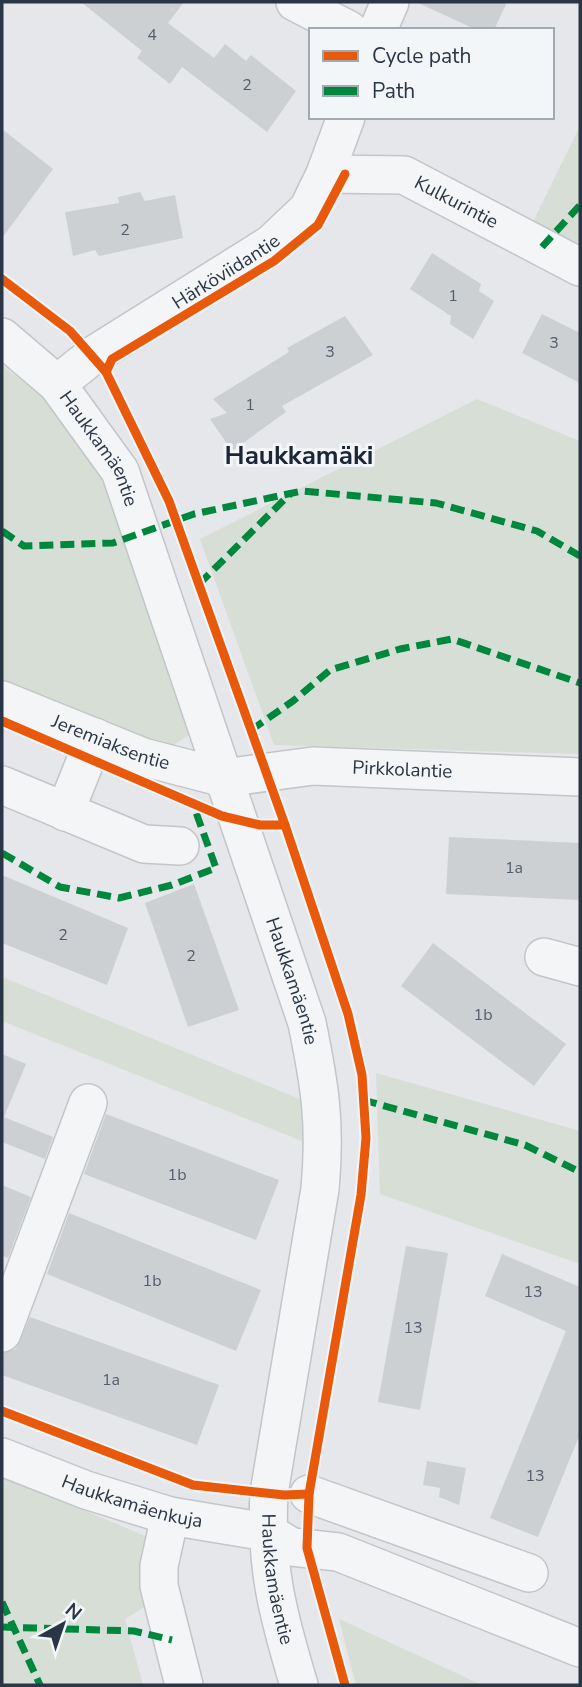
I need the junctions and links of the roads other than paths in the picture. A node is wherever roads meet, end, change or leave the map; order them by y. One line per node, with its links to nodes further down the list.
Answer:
1 (295, 2): 3 (street)
2 (390, 2): 4 (street)
3 (345, 28)
4 (379, 28)
5 (345, 119): 6 (street, Härköviidantie)
6 (325, 174): 7 (street, Kulkurintie); 9 (street, Härköviidantie)
7 (580, 267)
8 (2, 337): 9 (street, Haukkamäentie)
9 (57, 384): 13 (street, Haukkamäentie)
10 (2, 700): 11 (street, Jeremiaksentie)
11 (95, 737): 13 (street, Jeremiaksentie); 15 (street)
12 (580, 777): 13 (street, Pirkkolantie)
13 (224, 779): 24 (street, Haukkamäentie)
14 (2, 785): 15 (street)
15 (65, 812): 16 (street)
16 (180, 846)
17 (544, 957): 18 (street)
18 (580, 967)
19 (88, 1103): 20 (street)
20 (2, 1333)
21 (2, 1457): 23 (street, Haukkamäenkuja)
22 (309, 1494): 25 (street)
23 (170, 1516): 24 (street, Haukkamäenkuja); 27 (street)
24 (267, 1532): 26 (street, Haukkamäenkuja); 28 (street, Haukkamäentie)
25 (529, 1573)
26 (580, 1648)
27 (184, 1685)
28 (299, 1685)

